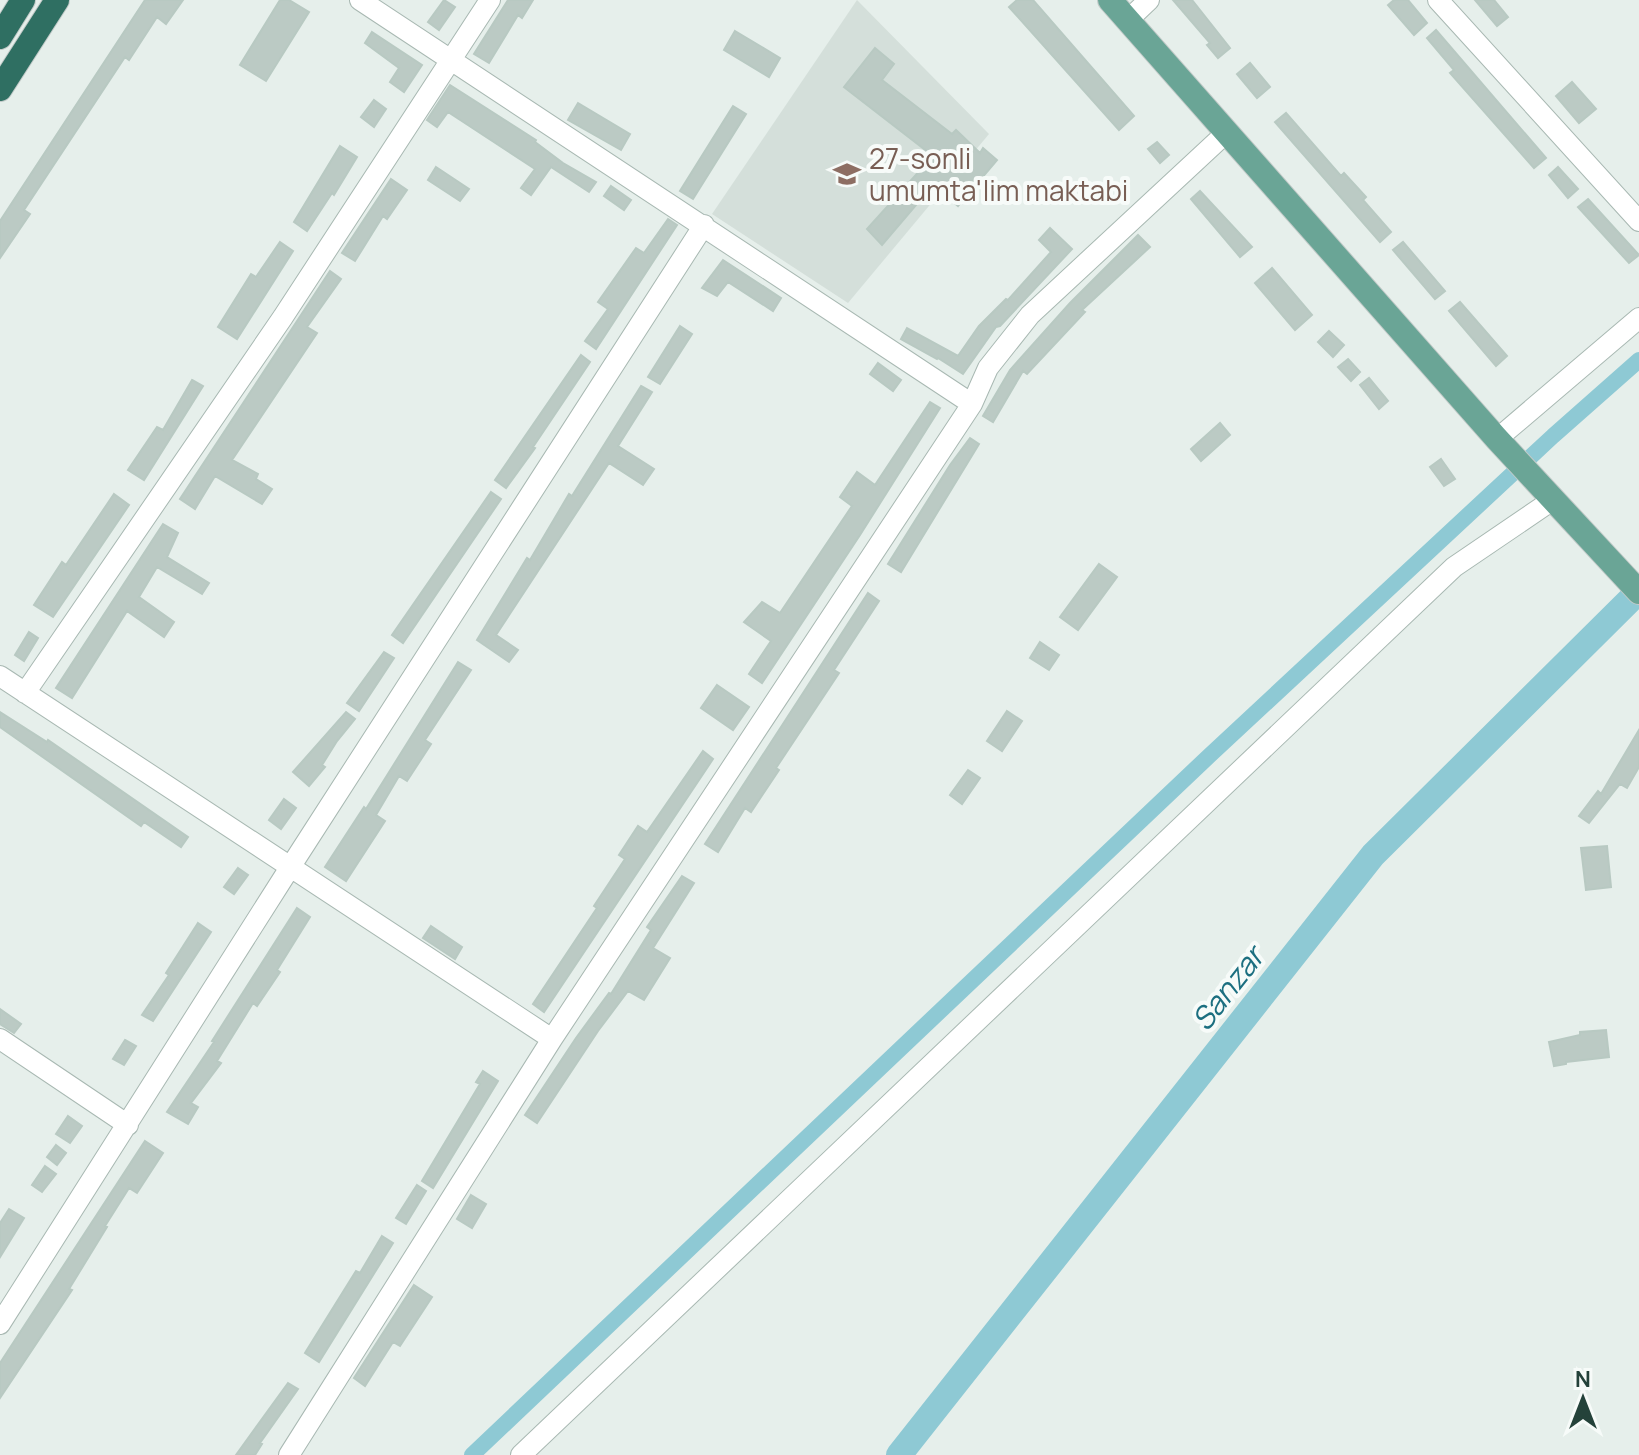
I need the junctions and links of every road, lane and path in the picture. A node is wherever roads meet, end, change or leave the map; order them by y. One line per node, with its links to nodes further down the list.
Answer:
1 (23, 0): 9 (highway)
2 (57, 0): 11 (highway)
3 (360, 0): 10 (street)
4 (490, 0): 10 (street)
5 (1110, 0): 8 (main road)
6 (1149, 0): 8 (street)
7 (1438, 0): 13 (street)
8 (1128, 20): 12 (main road)
9 (0, 37)
10 (450, 61): 14 (street); 21 (street)
11 (0, 89)
12 (1226, 133): 16 (street); 17 (main road)
13 (1639, 221)
14 (704, 225): 16 (street); 22 (street)
15 (1639, 318): 17 (street)
16 (972, 404): 24 (street)
17 (1501, 444): 18 (main road)
18 (1554, 499): 19 (main road); 28 (street)
19 (1639, 592)
20 (0, 676): 21 (street)
21 (25, 693): 22 (street)
22 (289, 869): 24 (street); 25 (street)
23 (0, 1039): 25 (street)
24 (552, 1039): 27 (street)
25 (128, 1125): 26 (street)
26 (0, 1324)
27 (289, 1455)
28 (521, 1455)

